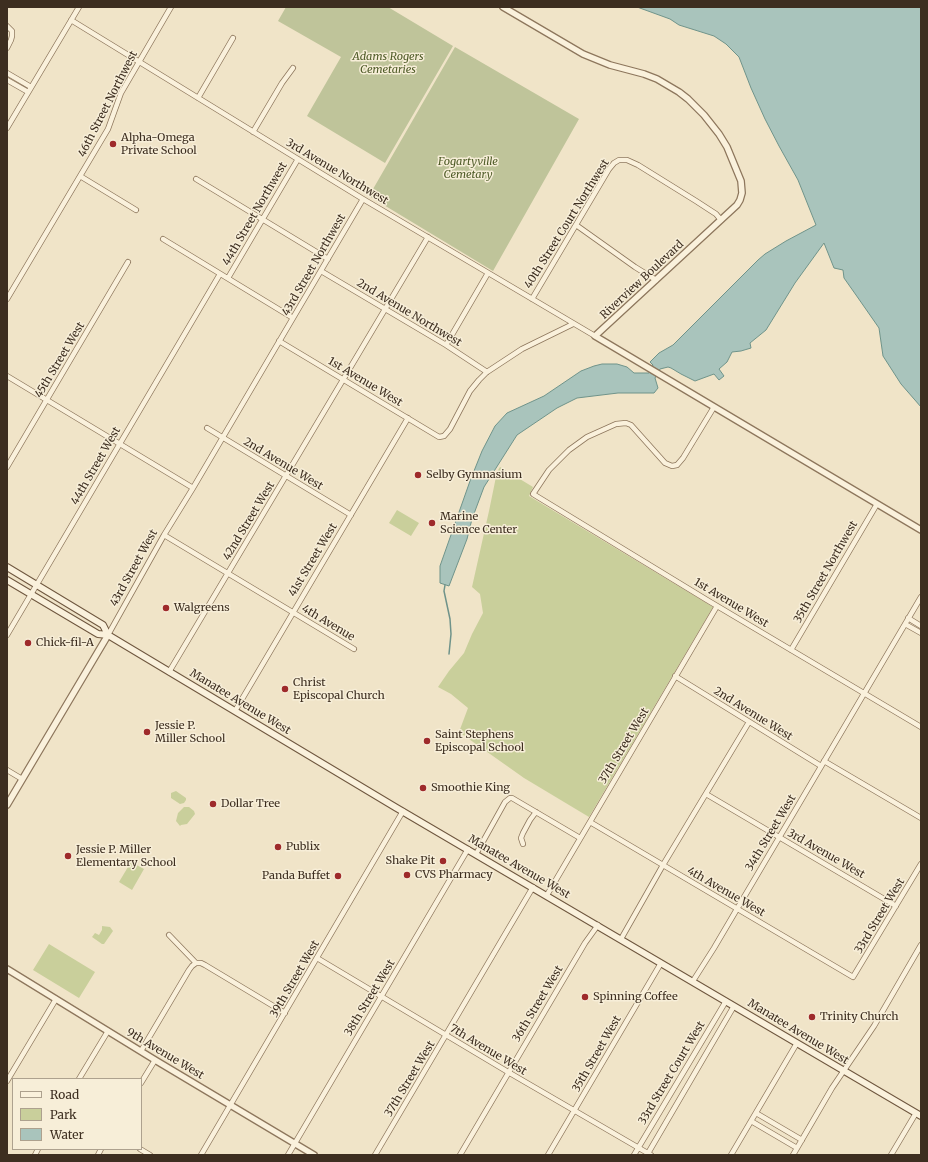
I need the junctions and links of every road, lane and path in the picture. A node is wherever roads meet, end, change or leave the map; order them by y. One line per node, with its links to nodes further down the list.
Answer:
1 (79, 7): 4 (street)
2 (171, 7): 8 (street, 46th Street Northwest)
3 (503, 7): 22 (street, Riverview Boulevard)
4 (71, 20): 8 (street, 3rd Avenue Northwest); 12 (street)
5 (7, 26): 7 (street)
6 (233, 38): 13 (street)
7 (7, 48)
8 (139, 62): 13 (street, 3rd Avenue Northwest); 17 (street, 46th Street Northwest)
9 (293, 68): 15 (street)
10 (7, 73): 12 (street)
11 (7, 80): 12 (street)
12 (29, 90): 14 (street)
13 (198, 98): 15 (street, 3rd Avenue Northwest)
14 (7, 128)
15 (253, 132): 16 (street, 3rd Avenue Northwest)
16 (298, 159): 19 (street, 3rd Avenue Northwest); 21 (street, 44th Street Northwest)
17 (80, 176): 20 (street); 33 (street, 46th Street Northwest)
18 (196, 179): 21 (street)
19 (364, 198): 24 (street, 3rd Avenue Northwest); 26 (street, 43rd Street Northwest)
20 (136, 210)
21 (262, 220): 26 (street); 31 (street, 44th Street Northwest)
22 (722, 220): 23 (street, 40th Street Court Northwest); 32 (street, Riverview Boulevard)
23 (576, 225): 32 (street); 34 (street, 40th Street Court Northwest)
24 (428, 237): 29 (street, 3rd Avenue Northwest); 36 (street, 42nd Street West)
25 (163, 239): 30 (street)
26 (328, 259): 28 (street, 43rd Street Northwest)
27 (128, 262): 45 (street, 45th Street West)
28 (321, 271): 36 (street, 2nd Avenue Northwest); 37 (street, 43rd Street Northwest)
29 (488, 273): 34 (street, 3rd Avenue Northwest); 41 (street)
30 (220, 274): 31 (street); 35 (street, 44th Street Northwest)
31 (228, 278): 37 (street)
32 (656, 280): 39 (street, Riverview Boulevard)
33 (7, 299)
34 (532, 299): 38 (street, 3rd Avenue Northwest)
35 (201, 306): 50 (street, 44th Street West)
36 (385, 308): 41 (street, 2nd Avenue Northwest); 44 (street, 42nd Street West)
37 (293, 318): 40 (street, 43rd Street Northwest)
38 (573, 324): 39 (street, 3rd Avenue Northwest); 42 (street)
39 (595, 336): 46 (street)
40 (279, 341): 44 (street, 1st Avenue West); 49 (street, 43rd Street West)
41 (446, 345): 42 (street, 2nd Avenue Northwest)
42 (487, 372): 47 (street, 1st Avenue West)
43 (7, 376): 45 (street)
44 (343, 380): 47 (street, 1st Avenue West); 52 (street, 42nd Street West)
45 (47, 400): 50 (street); 51 (street, 45th Street West)
46 (714, 407): 54 (street); 64 (street, 1st Avenue West)
47 (408, 418): 55 (street, 41st Street West)
48 (206, 428): 49 (street, 2nd Avenue West)
49 (222, 438): 52 (street, 2nd Avenue West); 53 (street, 43rd Street West)
50 (120, 444): 53 (street); 61 (street, 44th Street West)
51 (7, 467)
52 (286, 476): 55 (street, 2nd Avenue West); 59 (street, 42nd Street West)
53 (193, 488): 57 (street, 43rd Street West)
54 (877, 504): 56 (street); 73 (street, 35th Street Northwest)
55 (350, 515): 65 (street, 41st Street West)
56 (921, 530)
57 (164, 535): 59 (street); 71 (street, 43rd Street West)
58 (7, 567): 61 (main road, Manatee Avenue West)
59 (228, 574): 65 (street); 74 (street, 42nd Street West)
60 (7, 580): 62 (main road, Manatee Avenue West)
61 (37, 585): 62 (street, 44th Street West); 71 (main road, Manatee Avenue West)
62 (31, 594): 70 (street, 44th Street West); 71 (main road, Manatee Avenue West)
63 (921, 597): 66 (street, 34th Street West)
64 (717, 606): 73 (street, 1st Avenue West); 75 (street, 37th Street West)
65 (293, 612): 72 (street, 4th Avenue); 77 (street, 41st Street West)
66 (908, 618): 67 (street, 34th Street West); 68 (street)
67 (905, 624): 69 (street); 76 (street, 34th Street West)
68 (921, 626)
69 (921, 633)
70 (7, 635)
71 (108, 635): 74 (main road, Manatee Avenue West); 83 (street, 43rd Street West)
72 (354, 649)
73 (791, 650): 76 (street, 1st Avenue West)
74 (169, 672): 77 (main road, Manatee Avenue West)
75 (675, 676): 78 (street, 2nd Avenue West); 89 (street, 37th Street West)
76 (864, 693): 79 (street, 1st Avenue West); 80 (street, 34th Street West)
77 (235, 711): 86 (main road, Manatee Avenue West)
78 (749, 722): 81 (street, 2nd Avenue West); 84 (street)
79 (921, 727)
80 (824, 761): 81 (street, 34th Street West); 88 (street)
81 (821, 766): 90 (street, 34th Street West)
82 (7, 770): 83 (street)
83 (22, 779): 85 (street, 43rd Street West)
84 (706, 794): 90 (street, 3rd Avenue West); 96 (street)
85 (7, 804)
86 (403, 811): 93 (main road, Manatee Avenue West); 105 (street, 39th Street West)
87 (536, 812): 91 (street); 92 (street); 94 (street)
88 (921, 818)
89 (590, 822): 91 (street, 37th Street West); 96 (street, 4th Avenue West)
90 (779, 837): 99 (street, 3rd Avenue West); 100 (street, 34th Street West)
91 (580, 838): 98 (street, 37th Street West)
92 (523, 844)
93 (468, 849): 94 (main road, Manatee Avenue West); 111 (street, 38th Street West)
94 (476, 854): 97 (main road, Manatee Avenue West)
95 (921, 864): 99 (street, 33rd Street West)
96 (663, 865): 100 (street, 4th Avenue West); 103 (street)
97 (533, 887): 98 (main road, Manatee Avenue West); 117 (street, 37th Street West)
98 (546, 895): 101 (main road, Manatee Avenue West)
99 (896, 906): 109 (street, 33rd Street West)
100 (737, 908): 109 (street, 4th Avenue West); 110 (street, 34th Street West)
101 (598, 925): 103 (main road, Manatee Avenue West); 122 (street, 36th Street West)
102 (168, 935): 106 (street)
103 (621, 939): 107 (main road, Manatee Avenue West)
104 (921, 945): 121 (street)
105 (317, 958): 111 (street, 7th Avenue West); 115 (street, 39th Street West)
106 (196, 963): 115 (street); 119 (street)
107 (661, 963): 110 (main road, Manatee Avenue West); 127 (street, 35th Street West)
108 (7, 969): 112 (street, 9th Avenue West)
109 (853, 977)
110 (693, 981): 113 (main road, Manatee Avenue West)
111 (381, 997): 117 (street, 7th Avenue West); 132 (street, 38th Street West)
112 (56, 998): 116 (street, 9th Avenue West); 124 (street)
113 (726, 1001): 114 (main road, Manatee Avenue West); 133 (street, 33rd Street Court West)
114 (734, 1006): 118 (main road, Manatee Avenue West); 135 (street, 33rd Street Court West)
115 (284, 1014): 126 (street, 39th Street West)
116 (108, 1031): 119 (street, 9th Avenue West); 123 (street)
117 (446, 1035): 122 (street, 7th Avenue West); 139 (street, 37th Street West)
118 (798, 1043): 121 (main road, Manatee Avenue West); 128 (street)
119 (141, 1051): 120 (street, 9th Avenue West)
120 (155, 1060): 125 (street); 126 (street, 9th Avenue West)
121 (844, 1071): 129 (main road, Manatee Avenue West); 131 (street)
122 (508, 1072): 127 (street, 7th Avenue West); 140 (street, 36th Street West)
123 (80, 1078)
124 (7, 1081)
125 (142, 1081)
126 (231, 1105): 132 (street, 9th Avenue West); 136 (street, 39th Street West)
127 (574, 1111): 133 (street, 7th Avenue West); 141 (street, 35th Street West)
128 (756, 1113): 130 (street); 131 (street)
129 (919, 1114): 145 (street)
130 (751, 1121): 134 (street); 143 (street)
131 (802, 1140): 134 (street)
132 (294, 1143): 137 (street, 38th Street West); 138 (street, 9th Avenue West)
133 (639, 1148): 135 (street, 7th Avenue West); 142 (street, 33rd Street Court West)
134 (797, 1148): 144 (street)
135 (649, 1154)
136 (201, 1155)
137 (288, 1155)
138 (314, 1155)
139 (376, 1155)
140 (460, 1155)
141 (548, 1155)
142 (634, 1155)
143 (732, 1155)
144 (793, 1155)
145 (891, 1155)

